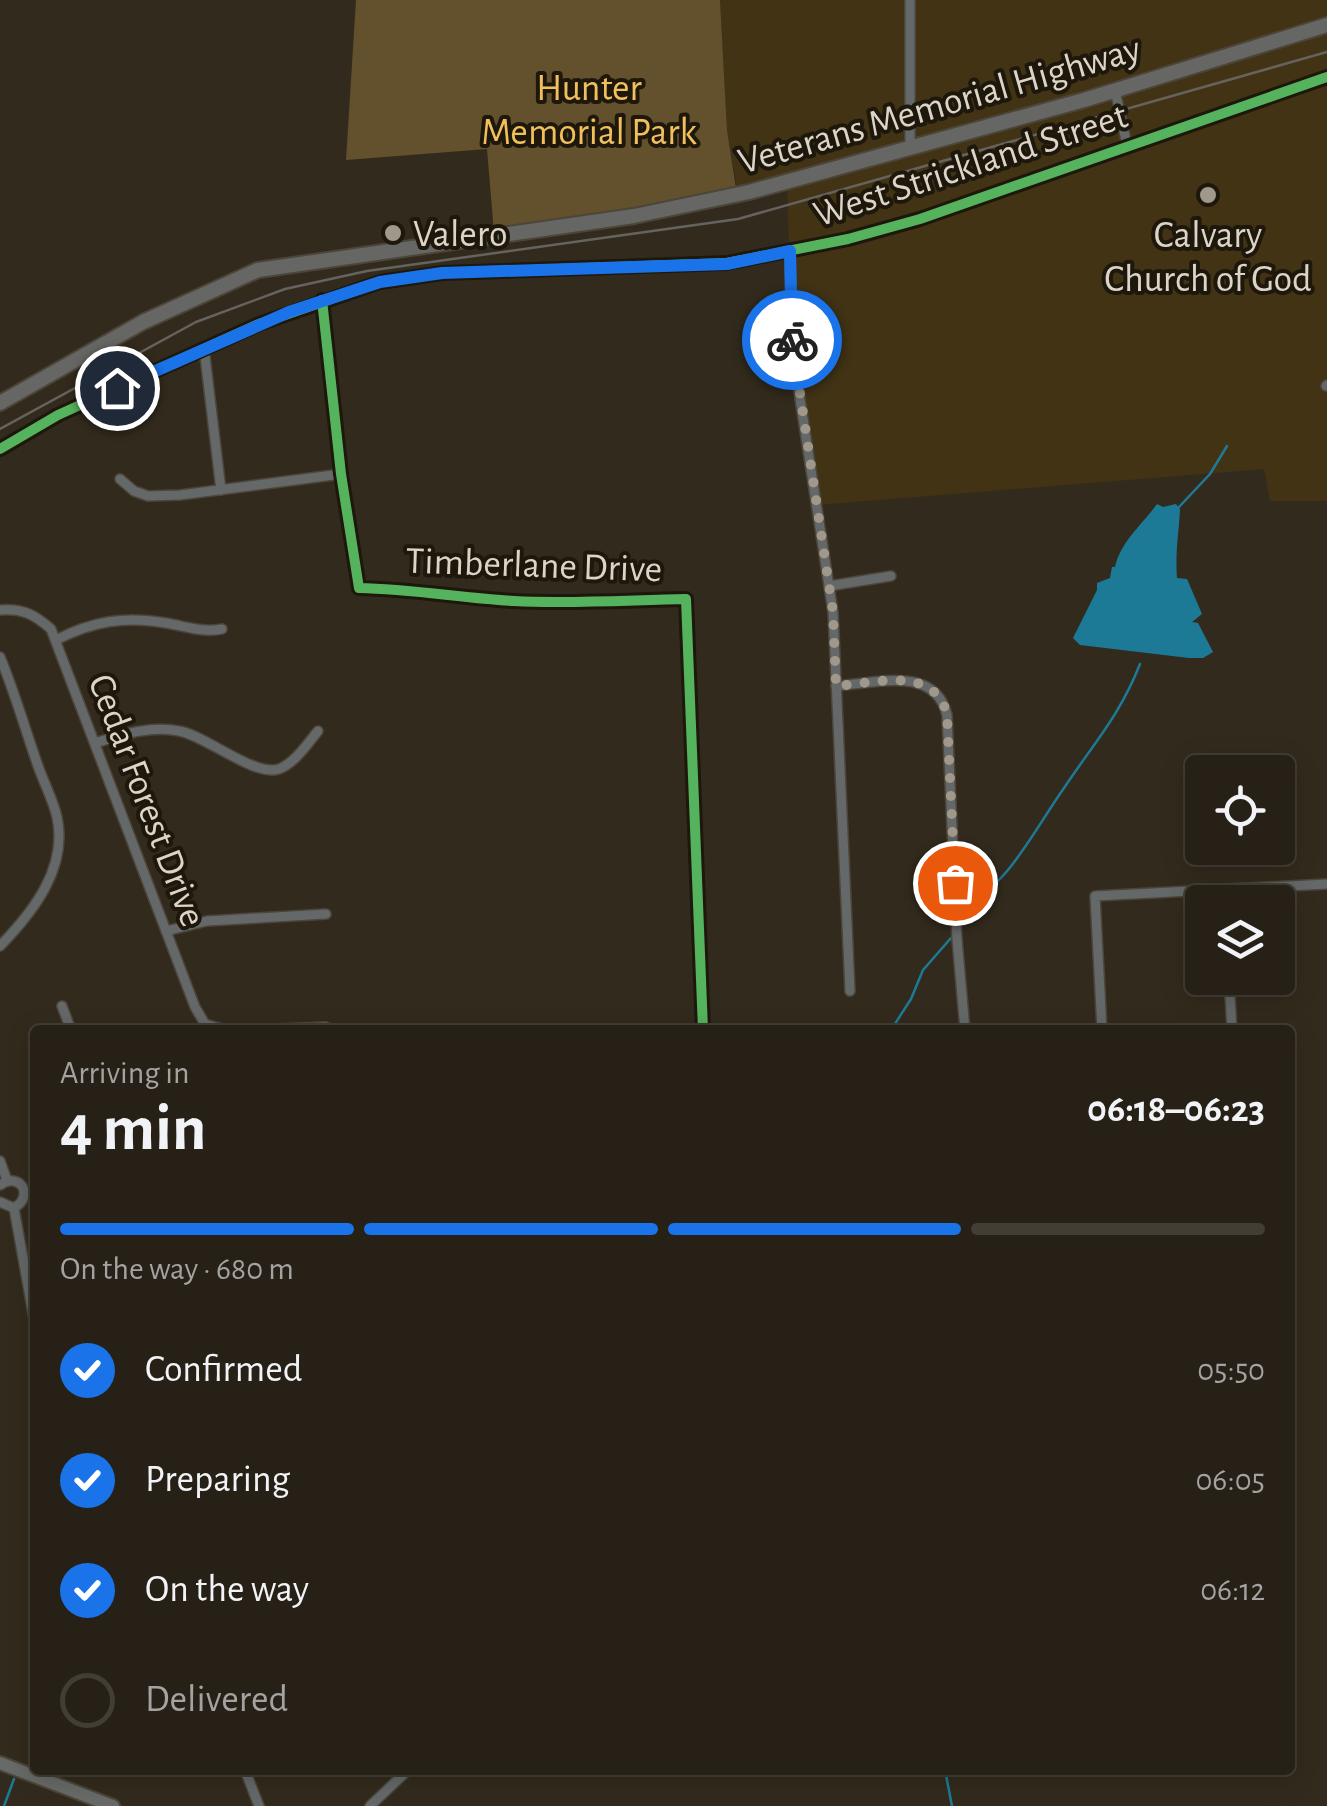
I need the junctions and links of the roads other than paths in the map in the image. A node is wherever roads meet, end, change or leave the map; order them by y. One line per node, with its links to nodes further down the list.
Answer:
1 (910, 0): 6 (street)
2 (1327, 25): 4 (main road, Veterans Memorial Highway)
3 (1327, 77): 5 (street, West Strickland Street)
4 (1115, 90): 5 (street); 6 (main road, Veterans Memorial Highway)
5 (1126, 145): 7 (street, West Strickland Street)
6 (910, 149): 10 (main road, Veterans Memorial Highway)
7 (790, 251): 8 (street, West Strickland Street); 16 (street)
8 (322, 300): 9 (street, West Strickland Street); 12 (street, Timberlane Drive)
9 (204, 348): 11 (street, West Strickland Street); 14 (street)
10 (0, 403)
11 (0, 449)
12 (341, 474): 14 (street); 35 (street, Timberlane Drive)
13 (120, 479): 14 (street)
14 (221, 490)
15 (891, 576): 16 (street)
16 (829, 586): 21 (street)
17 (0, 610): 19 (street, Cedar Forest Drive)
18 (222, 629): 19 (street)
19 (56, 640): 23 (street, Cedar Forest Drive)
20 (0, 657): 29 (street)
21 (836, 686): 30 (street); 36 (street)
22 (318, 731): 23 (street)
23 (94, 743): 28 (street, Cedar Forest Drive)
24 (1327, 884): 25 (street)
25 (1295, 888)
26 (1185, 896): 37 (street)
27 (326, 914): 28 (street)
28 (166, 931): 34 (street, Cedar Forest Drive)
29 (0, 946)
30 (850, 991)
31 (1231, 995): 38 (street)
32 (62, 1006): 33 (street)
33 (70, 1025)
34 (208, 1025)
35 (704, 1025)
36 (964, 1025)
37 (1102, 1025)
38 (1232, 1025)
39 (0, 1161): 40 (street)
40 (4, 1182): 41 (street)
41 (30, 1188): 43 (street)
42 (0, 1202): 43 (street)
43 (14, 1208): 44 (street)
44 (30, 1296)
45 (0, 1762): 46 (street)
46 (30, 1774)
47 (33, 1775): 50 (street)
48 (247, 1775): 51 (street)
49 (403, 1775): 52 (street)
50 (113, 1806)
51 (259, 1806)
52 (370, 1806)

